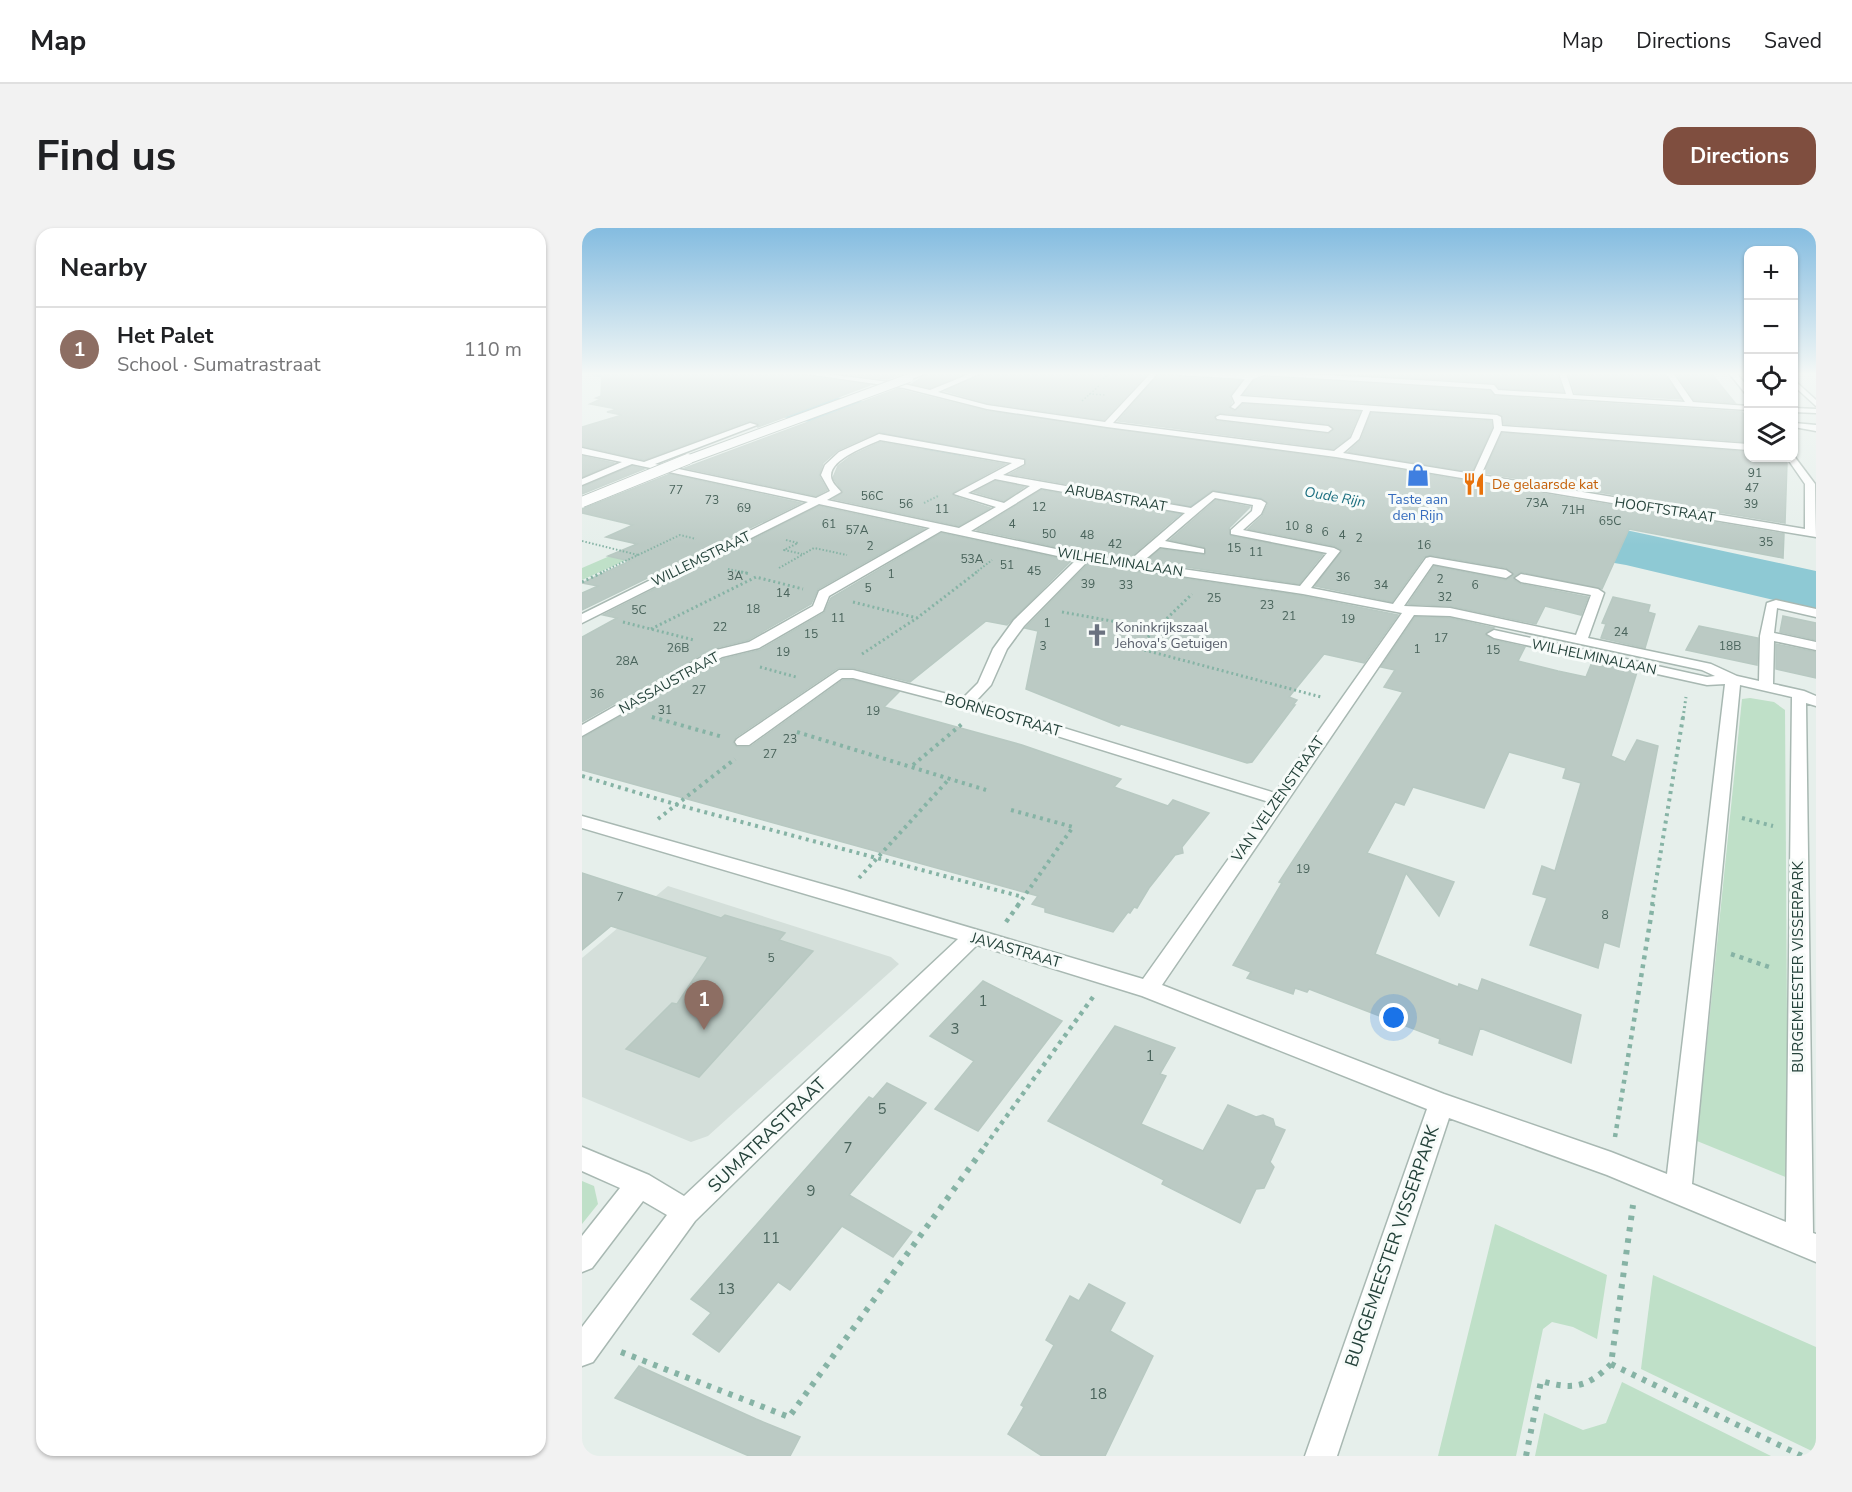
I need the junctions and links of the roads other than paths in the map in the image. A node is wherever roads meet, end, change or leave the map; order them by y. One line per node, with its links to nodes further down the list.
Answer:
1 (738, 430): 11 (street)
2 (766, 430): 16 (street, bridge)
3 (1171, 430): 8 (street, HOOFTSTRAAT)
4 (1358, 430): 8 (street)
5 (1496, 433): 6 (street); 13 (street)
6 (1744, 447)
7 (582, 451): 9 (street, WILHELMINALAAN)
8 (1336, 454): 13 (street, HOOFTSTRAAT)
9 (633, 461): 11 (street, WILHELMINALAAN); 14 (street)
10 (1795, 462): 22 (street)
11 (646, 464): 17 (street, WILHELMINALAAN)
12 (995, 476): 15 (street, ARUBASTRAAT); 17 (street); 18 (street)
13 (1476, 477): 22 (street, HOOFTSTRAAT)
14 (582, 482)
15 (1039, 485): 18 (street); 19 (street, ARUBASTRAAT)
16 (582, 502)
17 (821, 502): 20 (street, WILHELMINALAAN); 34 (street, WILLEMSTRAAT)
18 (1005, 506): 21 (street)
19 (1193, 511): 23 (street); 31 (street)
20 (938, 528): 21 (street, WILHELMINALAAN); 42 (street, NASSAUSTRAAT)
21 (959, 533): 26 (street, WILHELMINALAAN)
22 (1813, 533)
23 (1158, 543): 24 (street); 28 (street)
24 (1200, 551)
25 (1418, 556): 27 (street)
26 (1084, 558): 28 (street, WILHELMINALAAN); 41 (street)
27 (1430, 560): 29 (street); 32 (street, VAN VELZENSTRAAT)
28 (1130, 566): 31 (street, WILHELMINALAAN)
29 (1506, 574)
30 (1521, 578): 36 (street, WILHELMINALAAN)
31 (1303, 590): 32 (street, WILHELMINALAAN)
32 (1409, 610): 36 (street, WILHELMINALAAN); 38 (street, WILHELMINALAAN); 44 (street, VAN VELZENSTRAAT)
33 (1816, 613): 35 (street)
34 (587, 617)
35 (1767, 636): 37 (street); 39 (street)
36 (1581, 640): 38 (street, WILHELMINALAAN)
37 (1816, 646)
38 (1733, 679): 39 (street, WILHELMINALAAN); 51 (street)
39 (1766, 686): 40 (street, WILHELMINALAAN)
40 (1810, 697): 53 (street, BURGEMEESTER VISSERPARK)
41 (974, 705): 43 (street, BORNEOSTRAAT); 44 (street, BORNEOSTRAAT)
42 (582, 731)
43 (743, 742)
44 (1278, 799): 47 (street, VAN VELZENSTRAAT)
45 (582, 822): 46 (street, JAVASTRAAT)
46 (982, 940): 47 (street, JAVASTRAAT); 52 (street, SUMATRASTRAAT)
47 (1148, 989): 48 (street, JAVASTRAAT)
48 (1441, 1104): 51 (street, BURGEMEESTER VISSERPARK); 56 (street, BURGEMEESTER VISSERPARK)
49 (582, 1159): 50 (street)
50 (640, 1184): 52 (street); 54 (street)
51 (1678, 1192): 53 (street, BURGEMEESTER VISSERPARK)
52 (686, 1212): 55 (street, SUMATRASTRAAT)
53 (1808, 1244)
54 (582, 1258)
55 (586, 1345)
56 (1321, 1456)

